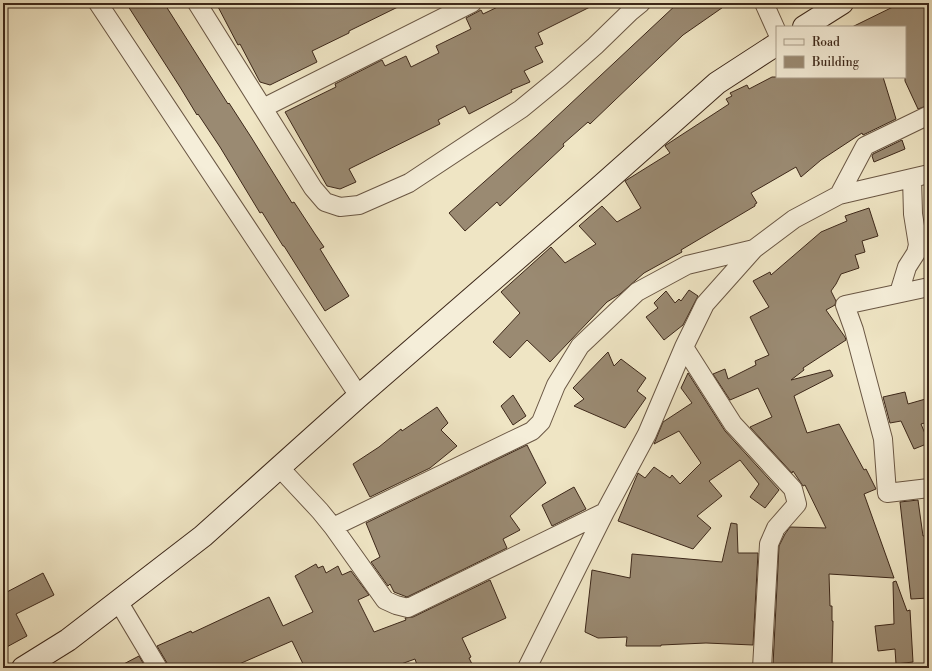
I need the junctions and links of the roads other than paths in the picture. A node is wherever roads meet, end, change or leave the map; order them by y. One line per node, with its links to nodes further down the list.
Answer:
1 (98, 3): 18 (street)
2 (197, 3): 10 (street)
3 (472, 3): 10 (street)
4 (641, 3): 10 (street)
5 (764, 3): 8 (street)
6 (842, 3): 7 (street)
7 (806, 26)
8 (776, 30)
9 (776, 45): 18 (street)
10 (262, 108)
11 (929, 115): 13 (street)
12 (920, 176): 13 (street); 16 (street)
13 (839, 195): 14 (street)
14 (754, 249): 17 (street); 22 (street)
15 (929, 287): 16 (street)
16 (899, 294): 20 (street)
17 (684, 347): 21 (street); 27 (street)
18 (359, 396): 19 (street)
19 (279, 467): 22 (street); 23 (street)
20 (929, 488)
21 (605, 512): 22 (street); 26 (street)
22 (333, 527)
23 (118, 601): 24 (street); 25 (street)
24 (23, 668)
25 (158, 668)
26 (526, 668)
27 (762, 668)

